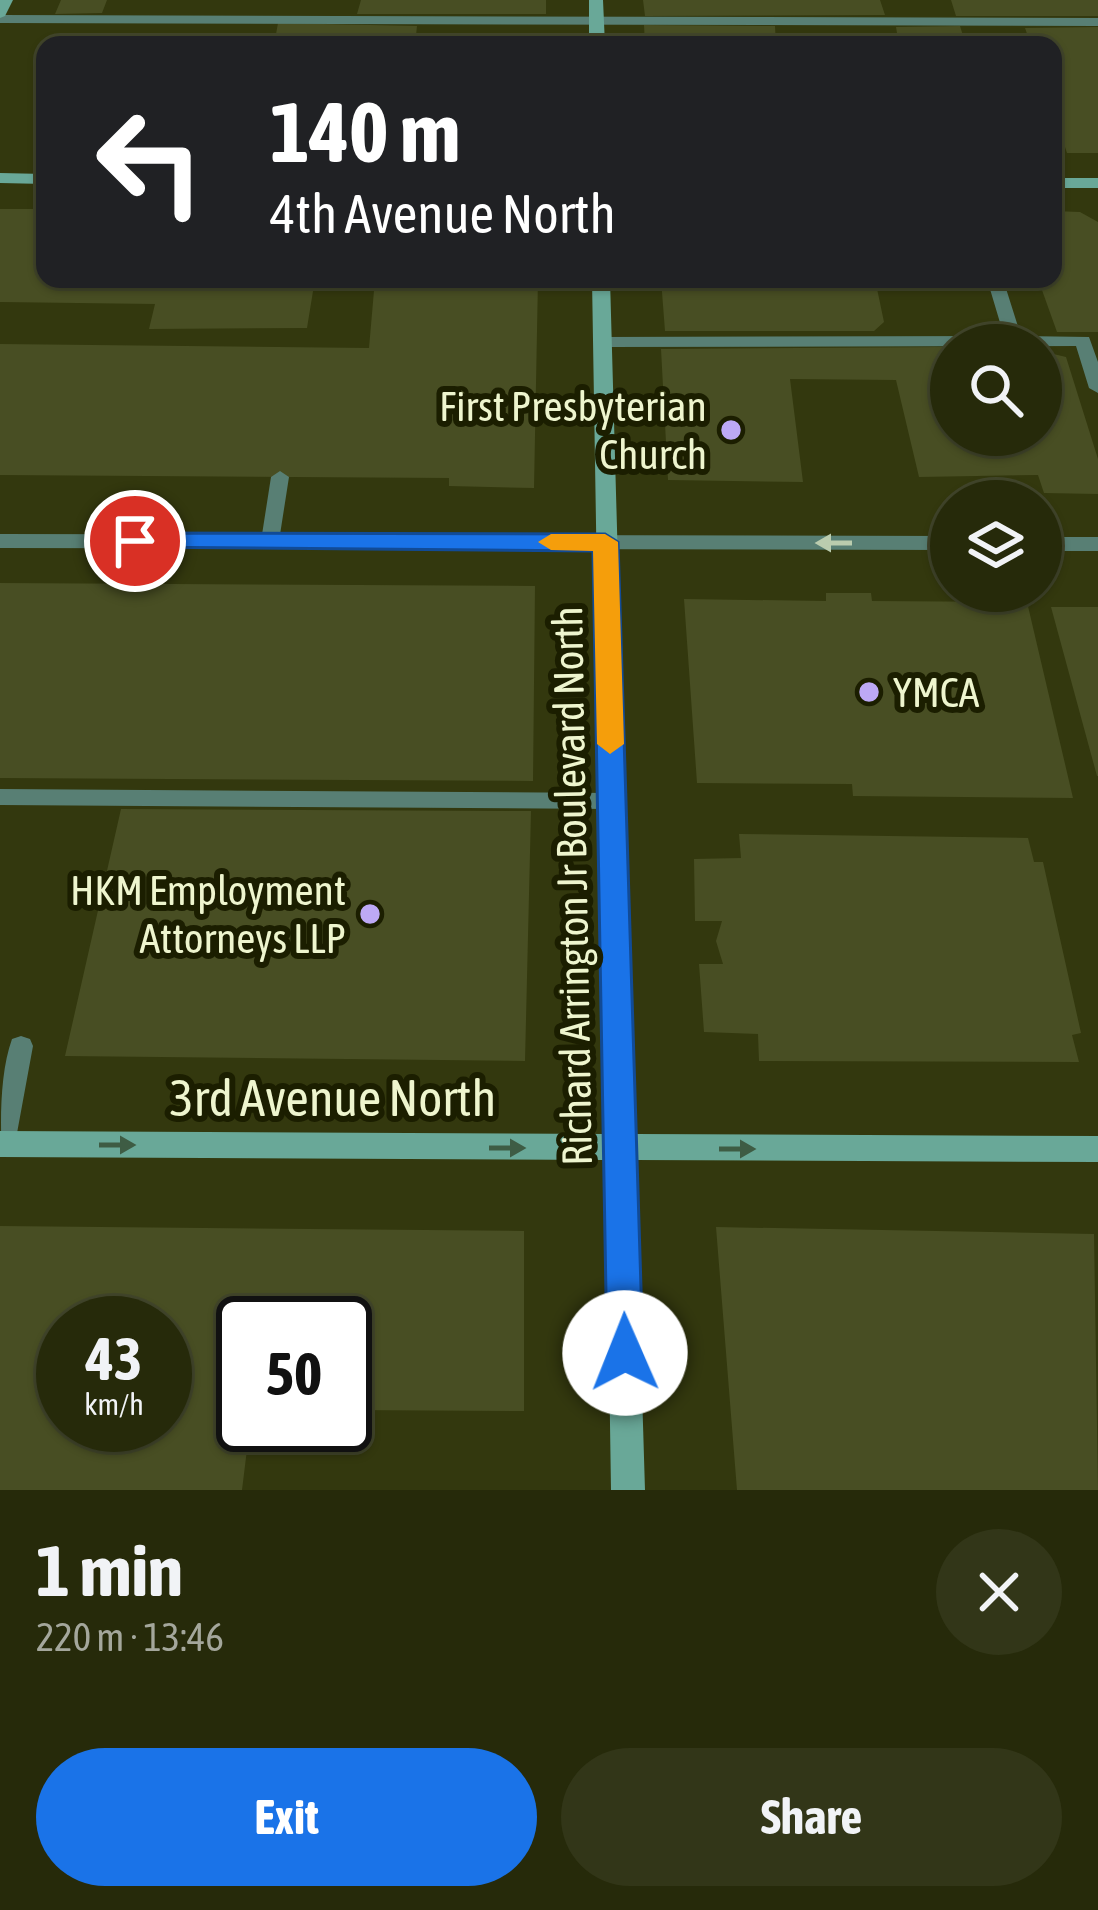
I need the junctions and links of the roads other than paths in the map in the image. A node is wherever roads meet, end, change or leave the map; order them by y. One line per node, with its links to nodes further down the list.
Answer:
1 (6, 0): 3 (main road)
2 (596, 0): 4 (main road)
3 (0, 16): 4 (lane)
4 (596, 22): 5 (lane); 7 (main road)
5 (996, 22): 6 (lane); 8 (lane)
6 (1098, 22)
7 (597, 36)
8 (1001, 36)
9 (0, 178): 10 (main road)
10 (36, 178)
11 (1062, 183): 12 (main road)
12 (1098, 183)
13 (601, 288): 17 (main road, Richard Arrington Jr Boulevard North)
14 (998, 288): 15 (lane)
15 (1009, 324)
16 (1062, 341): 19 (lane)
17 (602, 342): 18 (lane); 23 (main road, Richard Arrington Jr Boulevard North)
18 (930, 342)
19 (1098, 388)
20 (280, 477): 22 (lane)
21 (0, 541): 22 (street)
22 (270, 542): 23 (street)
23 (605, 542): 24 (street, one-way to 23); 28 (main road, Richard Arrington Jr Boulevard North)
24 (930, 543)
25 (1062, 544): 26 (street)
26 (1098, 544)
27 (0, 797): 28 (lane)
28 (612, 801): 31 (main road, Richard Arrington Jr Boulevard North)
29 (21, 1046): 30 (lane)
30 (1, 1144): 31 (main road, 3rd Avenue North, one-way to 31)
31 (620, 1149): 32 (main road, 3rd Avenue North, one-way to 32); 33 (main road, Richard Arrington Jr Boulevard North)
32 (1098, 1149)
33 (628, 1490)

